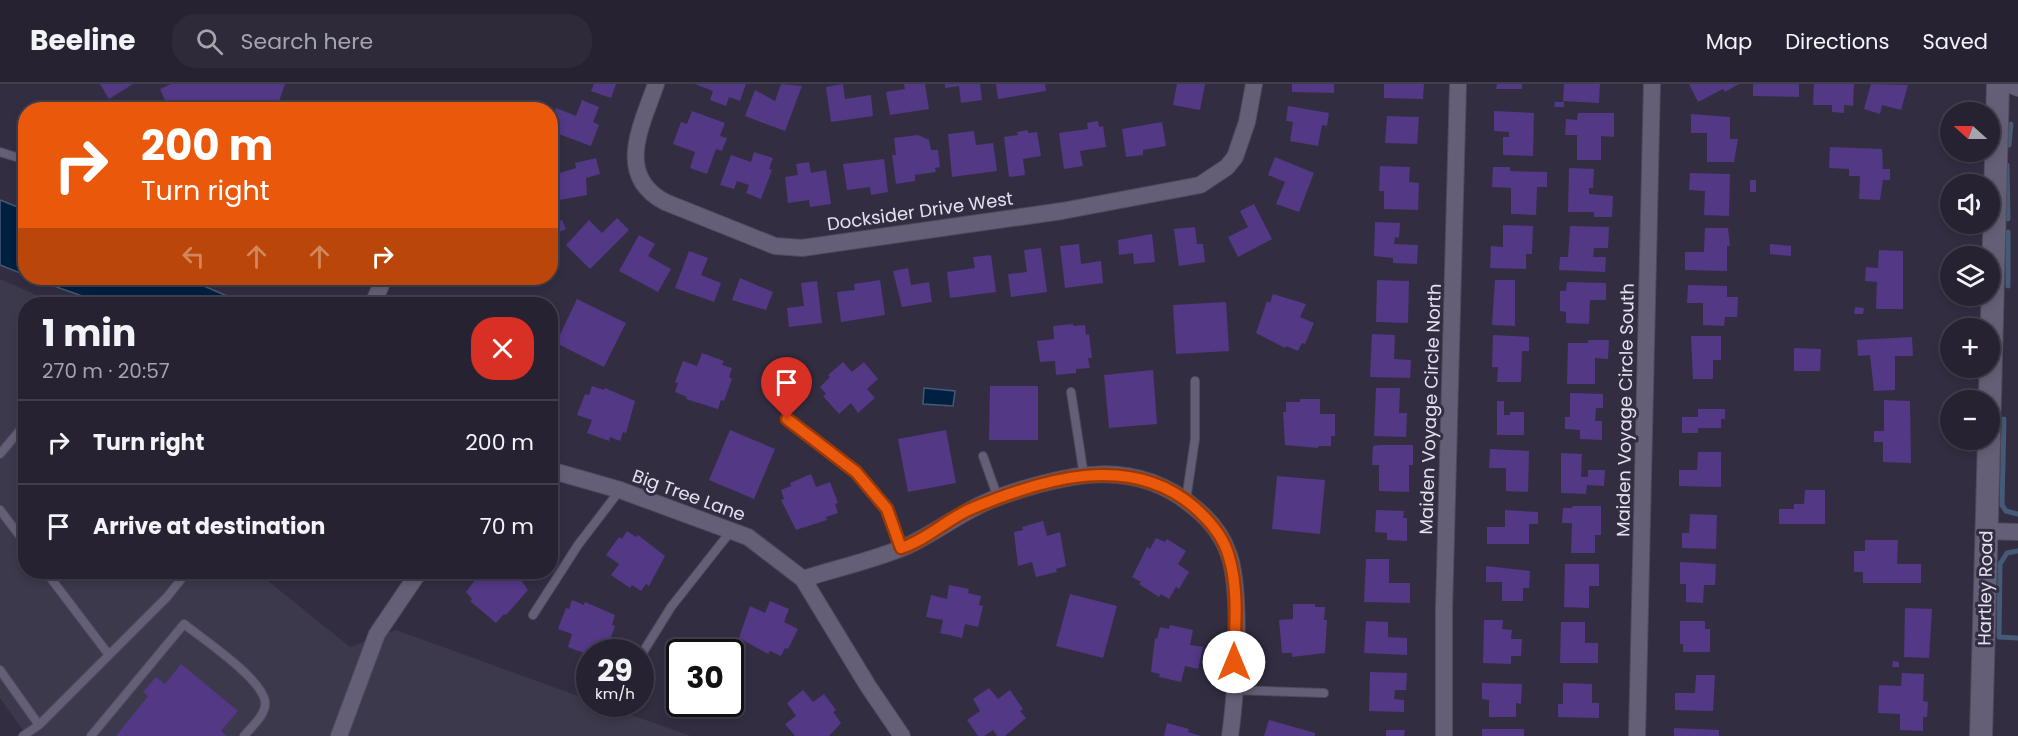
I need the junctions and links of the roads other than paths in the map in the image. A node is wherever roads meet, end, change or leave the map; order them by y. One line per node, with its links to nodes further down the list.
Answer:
1 (656, 84): 2 (street, Docksider Drive West)
2 (1254, 84)
3 (1458, 84): 48 (street, Maiden Voyage Circle North)
4 (1652, 84): 49 (street, Maiden Voyage Circle South)
5 (1998, 84): 11 (street)
6 (2008, 84): 7 (street)
7 (2018, 88)
8 (0, 152): 9 (lane)
9 (18, 158)
10 (1195, 381): 22 (lane)
11 (1990, 390)
12 (1071, 392): 19 (lane)
13 (787, 419): 28 (lane)
14 (18, 433): 16 (lane)
15 (1989, 450): 25 (street, Hartley Road)
16 (0, 454)
17 (983, 456): 21 (lane)
18 (558, 472): 20 (street, Big Tree Lane)
19 (1084, 476): 21 (street); 22 (street)
20 (620, 490): 24 (street, Big Tree Lane); 29 (lane)
21 (998, 498): 28 (street)
22 (1186, 500): 39 (street)
23 (0, 510): 27 (lane)
24 (731, 531): 34 (street, Big Tree Lane); 36 (lane)
25 (1986, 531): 26 (street); 50 (street, Hartley Road)
26 (2018, 532)
27 (18, 534)
28 (901, 548): 34 (street)
29 (558, 576)
30 (51, 579): 37 (lane)
31 (181, 579): 37 (lane)
32 (414, 579): 45 (street)
33 (556, 579): 35 (lane)
34 (803, 579): 46 (street)
35 (533, 615)
36 (651, 639)
37 (109, 655): 41 (lane)
38 (0, 670): 41 (lane)
39 (1233, 690): 40 (lane); 47 (street)
40 (1324, 693)
41 (39, 725): 42 (lane)
42 (23, 736)
43 (91, 736): 44 (lane)
44 (244, 736)
45 (339, 736)
46 (902, 736)
47 (1230, 736)
48 (1444, 736)
49 (1637, 736)
50 (1981, 736)

